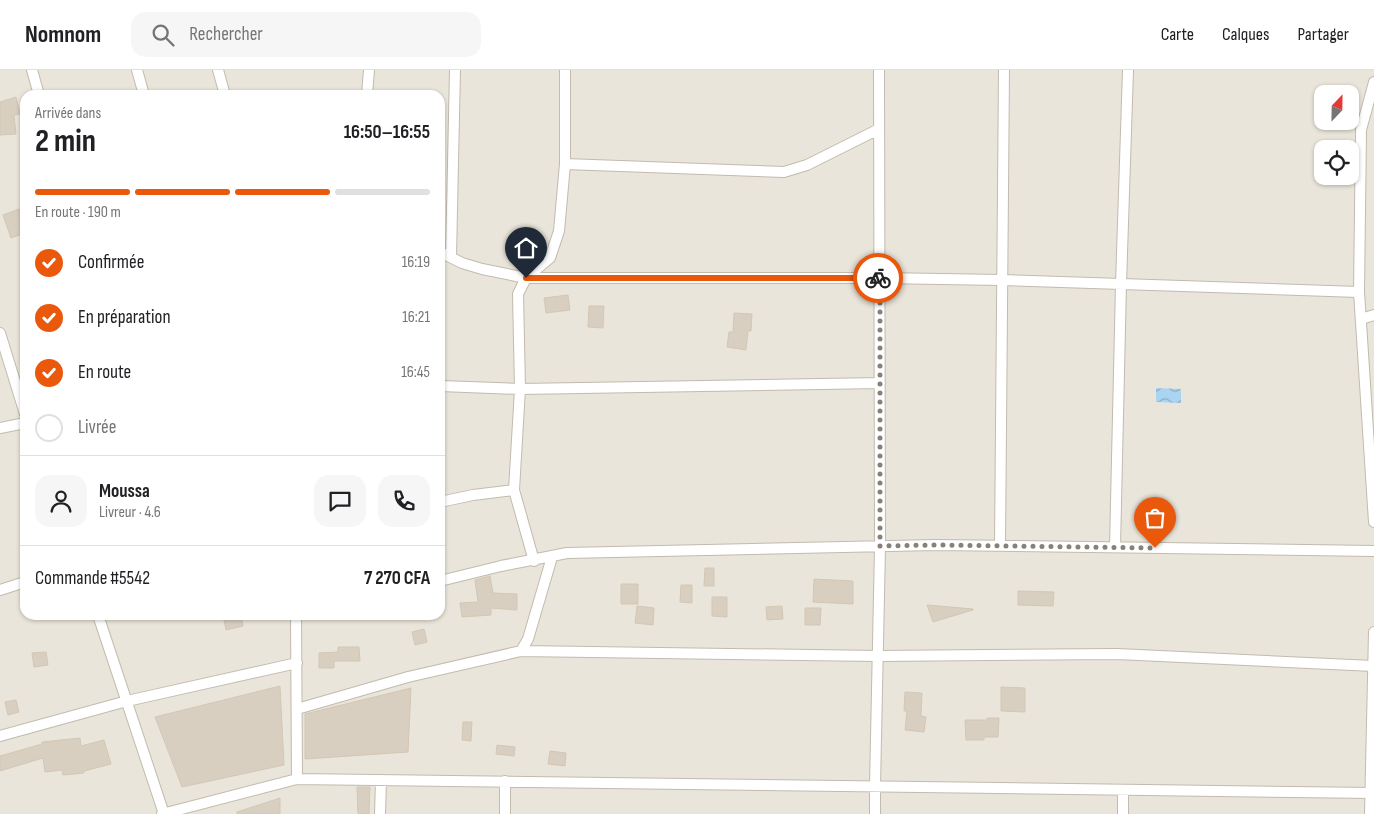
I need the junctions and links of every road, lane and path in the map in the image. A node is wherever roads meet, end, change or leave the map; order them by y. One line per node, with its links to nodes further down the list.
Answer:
1 (32, 70): 11 (street)
2 (136, 70): 12 (street)
3 (218, 70): 13 (street)
4 (369, 70): 14 (street)
5 (455, 70): 18 (street)
6 (565, 70): 16 (street)
7 (879, 70): 15 (street)
8 (1004, 70): 21 (street)
9 (1128, 70): 22 (street)
10 (1374, 82): 23 (street)
11 (38, 90)
12 (142, 90)
13 (224, 90)
14 (367, 90)
15 (879, 129): 16 (street); 20 (street)
16 (565, 164): 19 (street)
17 (445, 254): 18 (street)
18 (451, 257): 19 (street)
19 (526, 278): 20 (street); 29 (street)
20 (880, 278): 21 (street); 27 (street)
21 (1002, 280): 22 (street); 37 (street)
22 (1120, 284): 23 (street); 38 (street)
23 (1359, 292): 25 (street)
24 (1374, 315): 25 (street)
25 (1361, 319): 35 (street)
26 (0, 333): 30 (street)
27 (880, 383): 29 (street); 36 (street)
28 (445, 386): 29 (street)
29 (520, 389): 33 (street)
30 (20, 398)
31 (20, 424): 32 (street)
32 (0, 428)
33 (514, 490): 34 (street); 41 (street)
34 (445, 501)
35 (1374, 522)
36 (880, 546): 37 (street); 40 (street); 49 (street)
37 (1000, 546): 38 (street)
38 (1116, 547): 39 (street)
39 (1374, 551)
40 (552, 557): 41 (street); 48 (street)
41 (534, 561): 42 (street)
42 (445, 580)
43 (20, 584): 44 (street)
44 (0, 590)
45 (100, 620): 52 (street)
46 (297, 620): 50 (street)
47 (1374, 632): 51 (street)
48 (521, 652): 49 (street); 53 (street)
49 (878, 656): 51 (street); 58 (street)
50 (296, 664): 52 (street); 53 (street)
51 (1374, 666): 60 (street)
52 (127, 701): 54 (street); 61 (street)
53 (297, 709): 55 (street)
54 (0, 736)
55 (297, 779): 56 (street); 61 (street)
56 (381, 780): 57 (street); 62 (street)
57 (505, 781): 58 (street); 63 (street)
58 (875, 786): 59 (street); 64 (street)
59 (1124, 790): 60 (street); 65 (street)
60 (1372, 793): 66 (street)
61 (163, 814)
62 (380, 814)
63 (505, 814)
64 (875, 814)
65 (1123, 814)
66 (1370, 814)

